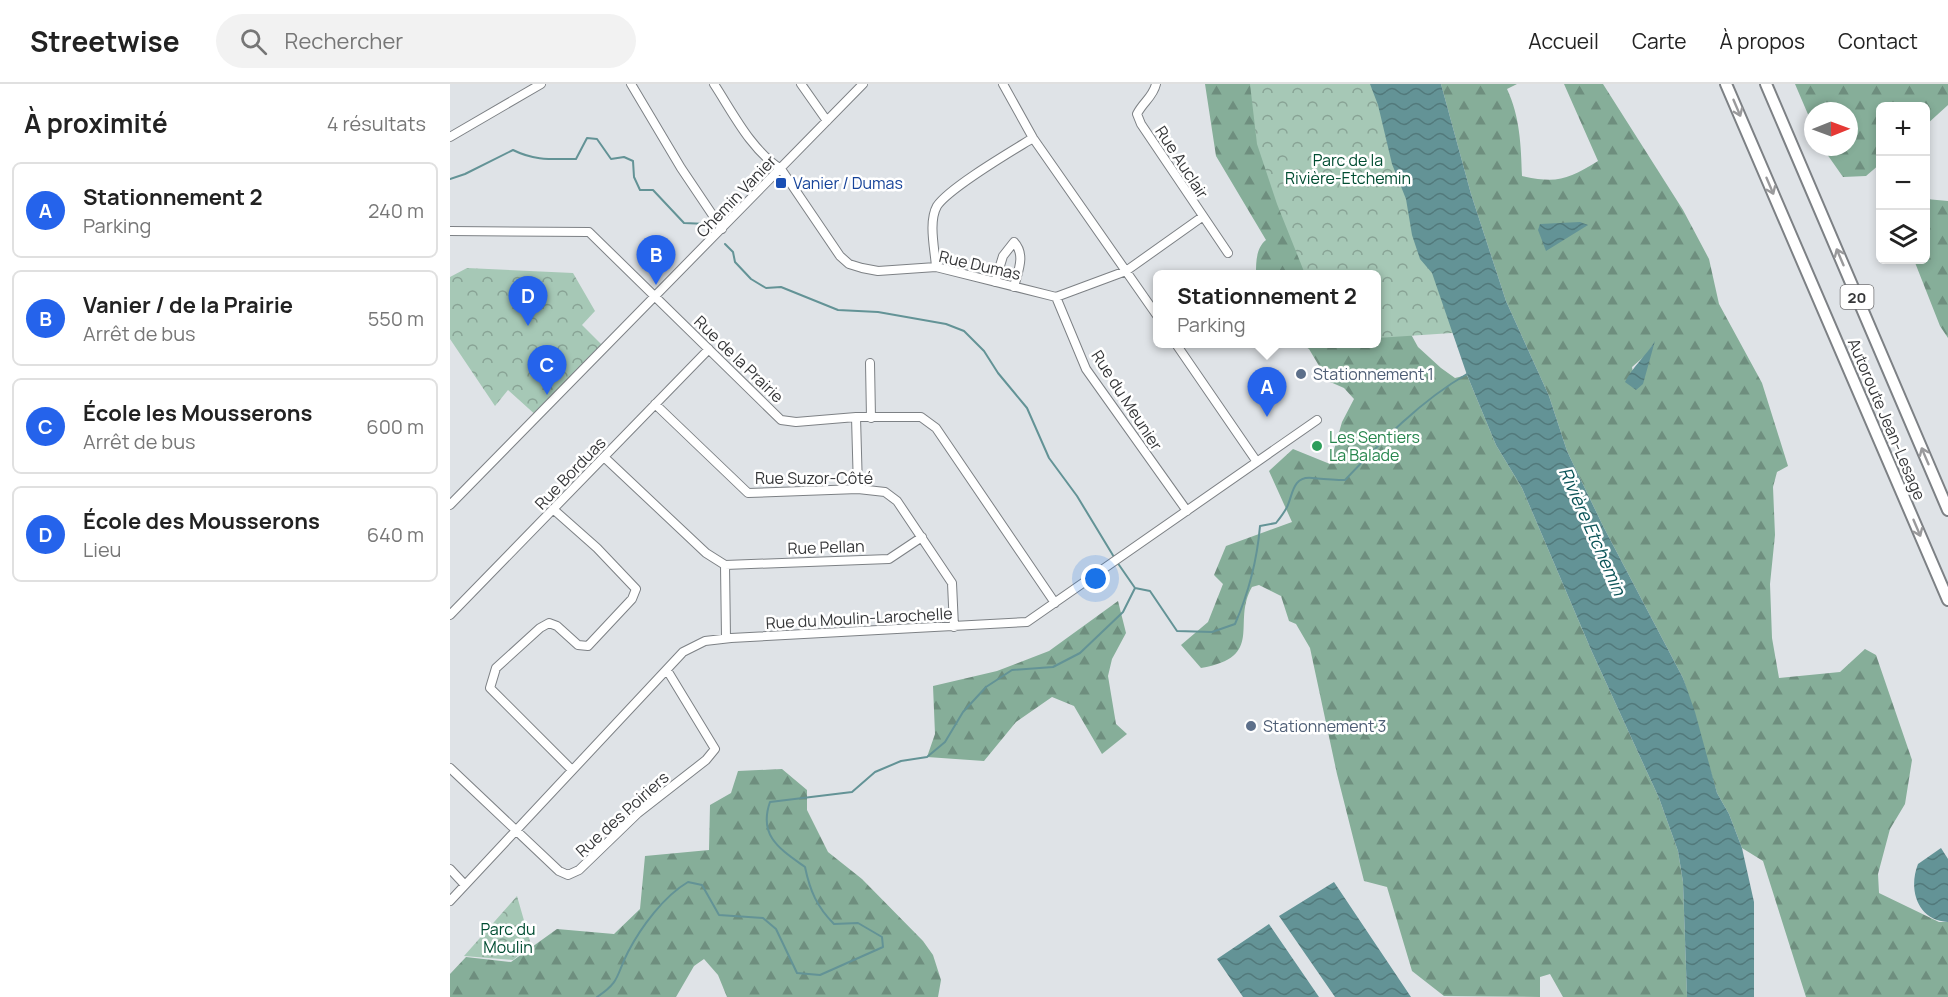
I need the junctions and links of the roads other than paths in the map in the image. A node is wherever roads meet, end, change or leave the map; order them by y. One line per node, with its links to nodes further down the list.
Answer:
1 (540, 84): 11 (street)
2 (631, 84): 15 (street)
3 (714, 84): 13 (street, Rue Dumas)
4 (801, 84): 10 (street)
5 (863, 84): 10 (street, Chemin Vanier)
6 (1003, 84): 12 (street)
7 (1156, 84): 14 (street, Rue Auclair)
8 (1726, 84): 41 (highway, Autoroute Jean-Lesage / 20, one-way to 41)
9 (1766, 84): 37 (highway, Autoroute Jean-Lesage / 20, one-way to 9)
10 (827, 121): 13 (street, Chemin Vanier)
11 (450, 137)
12 (1033, 138): 18 (street); 19 (street)
13 (781, 169): 15 (street, Chemin Vanier); 18 (street, Rue Dumas)
14 (1202, 217): 17 (street, Rue Auclair); 19 (street)
15 (722, 229): 22 (street, Chemin Vanier)
16 (450, 231): 22 (street, Rue de la Prairie)
17 (1228, 253)
18 (936, 267): 20 (street, Rue Dumas)
19 (1126, 271): 23 (street); 24 (street)
20 (995, 282): 21 (street, Rue Dumas); 21 (street)
21 (1014, 287): 23 (street, Rue Dumas)
22 (655, 297): 26 (street, Rue de la Prairie); 35 (street, Chemin Vanier)
23 (1056, 297): 38 (street, Rue du Meunier)
24 (1153, 310)
25 (1179, 348): 33 (street)
26 (709, 349): 28 (street, Rue Borduas); 29 (street, Rue de la Prairie)
27 (870, 363): 30 (street)
28 (656, 404): 32 (street, Rue Borduas); 34 (street, Rue Suzor-Côté)
29 (856, 417): 30 (street, Rue de la Prairie); 34 (street)
30 (871, 418): 42 (street, Rue de la Prairie)
31 (1317, 420): 33 (street, Rue du Moulin-Larochelle)
32 (604, 457): 36 (street, Rue Borduas); 40 (street)
33 (1257, 462): 38 (street, Rue du Moulin-Larochelle)
34 (858, 489): 39 (street, Rue Suzor-Côté)
35 (450, 505)
36 (554, 509): 43 (street, Rue Borduas); 48 (street)
37 (1948, 510)
38 (1187, 511): 42 (street, Rue du Moulin-Larochelle)
39 (922, 537): 40 (street, Rue Pellan); 44 (street, Rue Suzor-Côté)
40 (724, 564): 45 (street)
41 (1948, 600)
42 (1056, 603): 44 (street, Rue du Moulin-Larochelle)
43 (450, 615)
44 (954, 627): 45 (street, Rue du Moulin-Larochelle)
45 (726, 638): 46 (street, Rue du Moulin-Larochelle)
46 (667, 670): 48 (street, Rue du Moulin-Larochelle); 49 (street, Rue des Poiriers)
47 (450, 768): 49 (street, Rue des Poiriers)
48 (572, 770): 49 (street, Rue du Moulin-Larochelle)
49 (515, 830): 51 (street, Rue du Moulin-Larochelle)
50 (450, 869): 51 (street)
51 (465, 885): 52 (street, Rue du Moulin-Larochelle)
52 (450, 901)

